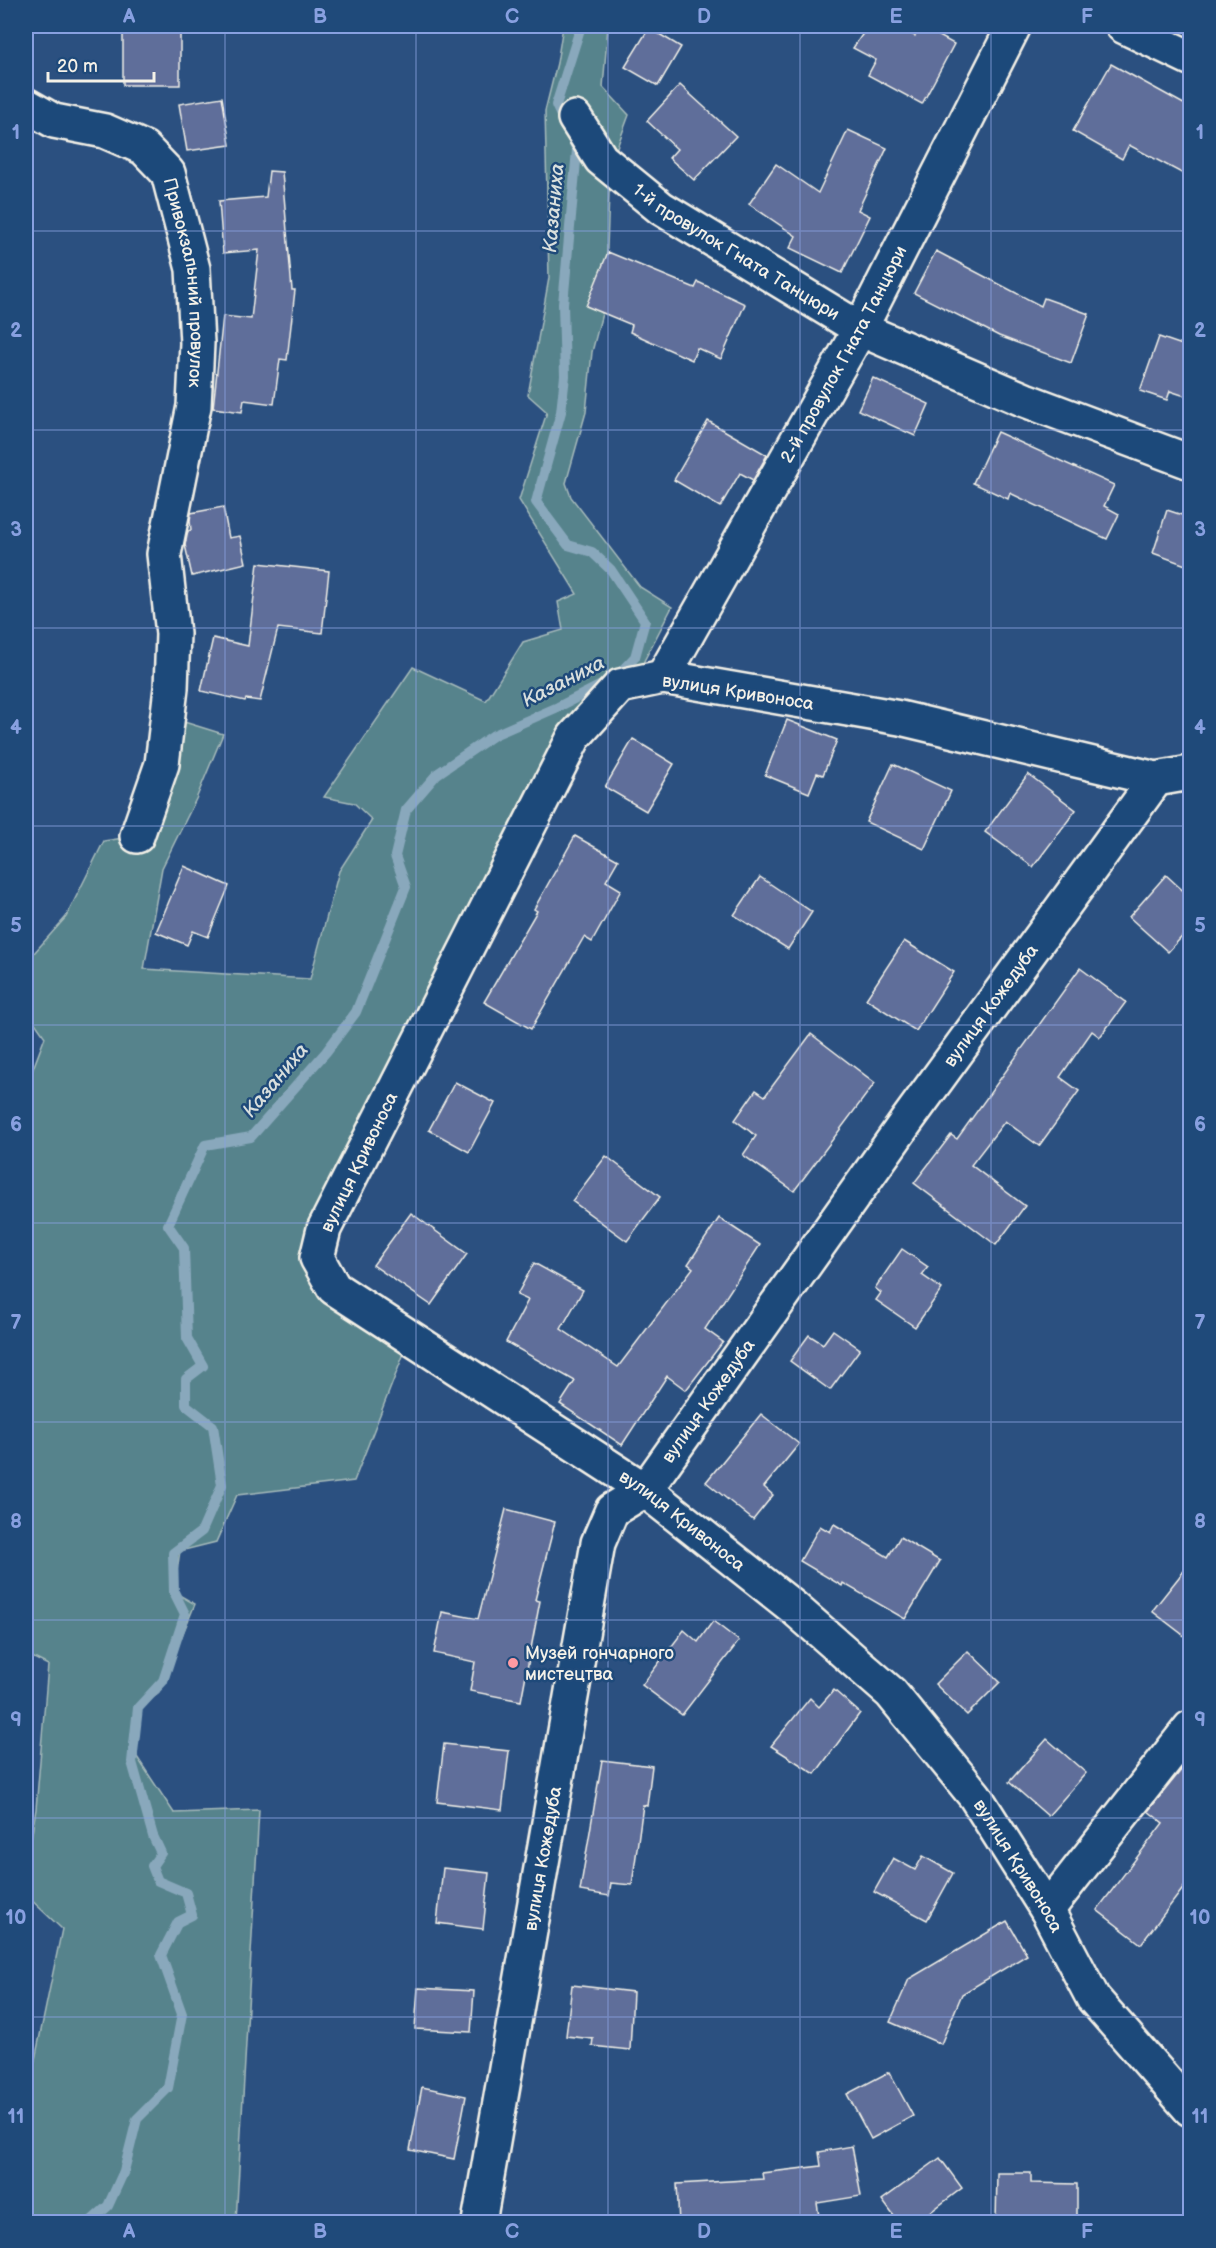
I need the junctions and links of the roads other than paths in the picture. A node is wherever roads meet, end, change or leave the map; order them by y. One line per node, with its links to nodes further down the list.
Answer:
1 (1014, 26): 6 (street, 2-й провулок Гната Танцюри)
2 (1123, 26): 3 (street)
3 (1191, 58)
4 (26, 105): 11 (street, Привокзальний провулок)
5 (575, 118): 6 (street, 1-й провулок Гната Танцюри)
6 (860, 328): 7 (street, 1-й провулок Гната Танцюри); 8 (street, 2-й провулок Гната Танцюри)
7 (1191, 462)
8 (663, 677): 10 (street, вулиця Кривоноса); 12 (street, вулиця Кривоноса)
9 (1191, 772): 10 (street, вулиця Кривоноса)
10 (1156, 779): 12 (street, вулиця Кожедуба)
11 (137, 836)
12 (645, 1490): 14 (street, вулиця Кривоноса); 16 (street, вулиця Кожедуба)
13 (1191, 1728): 14 (street)
14 (1047, 1910): 15 (street, вулиця Кривоноса)
15 (1191, 2109)
16 (479, 2223)

